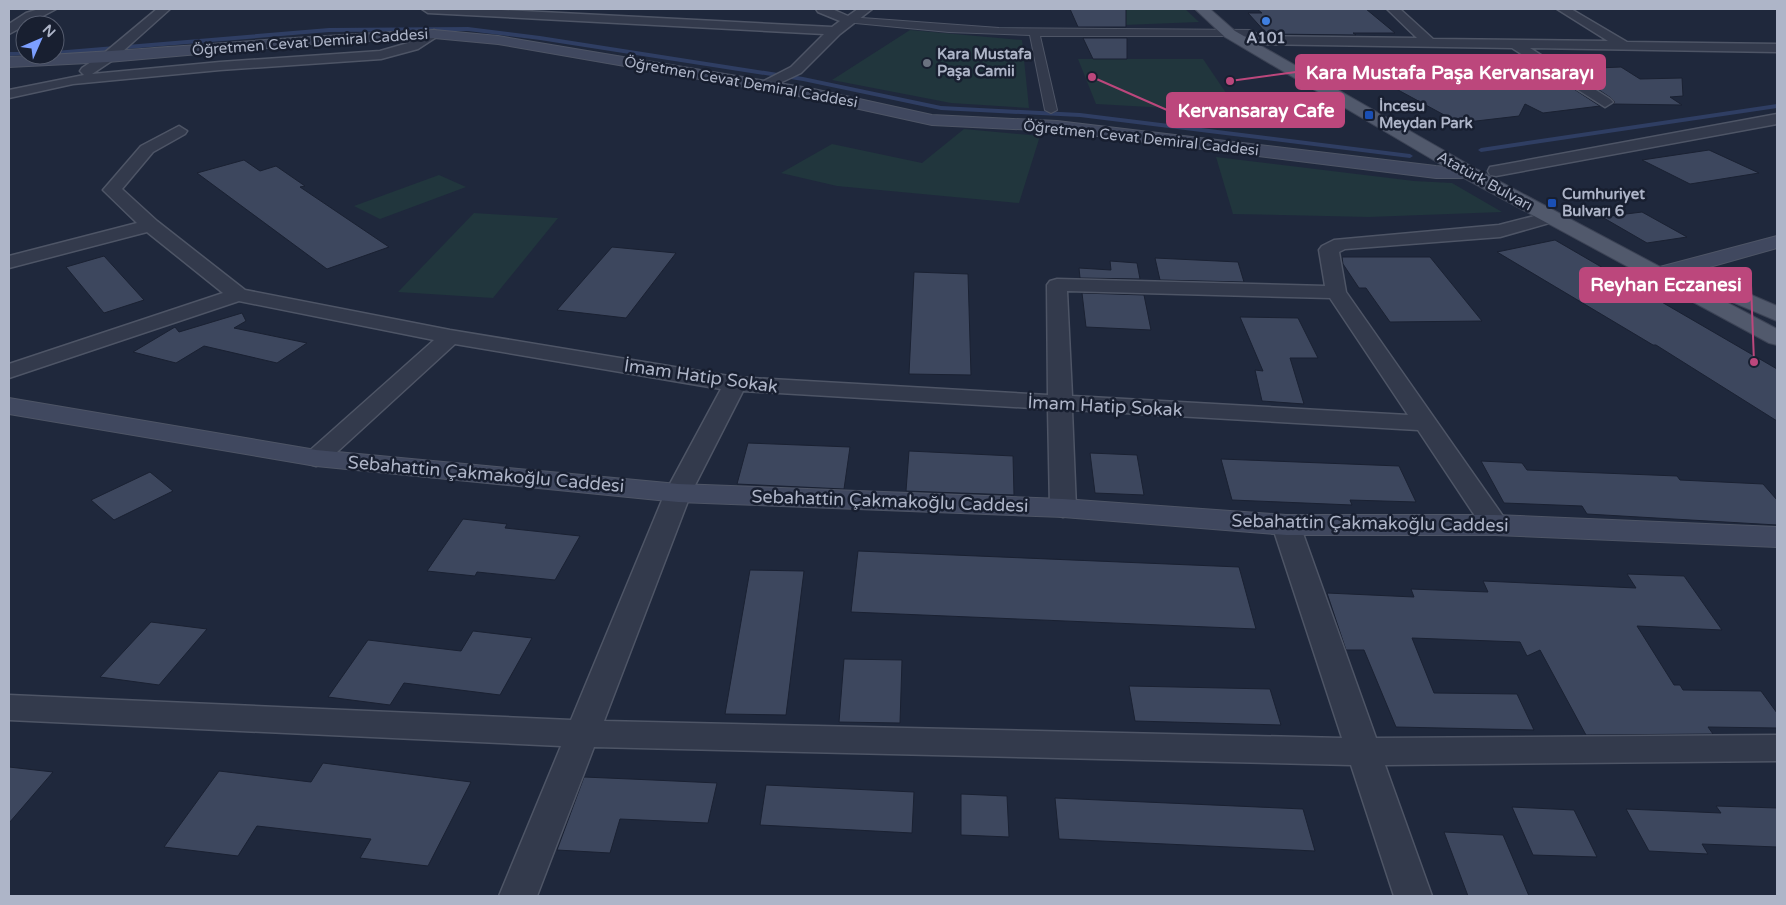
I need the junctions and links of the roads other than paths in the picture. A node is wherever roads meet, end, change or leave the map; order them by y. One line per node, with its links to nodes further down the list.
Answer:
1 (50, 9): 11 (street)
2 (164, 9): 21 (street)
3 (428, 9): 12 (street)
4 (822, 9): 10 (street)
5 (866, 9): 10 (street)
6 (1202, 9): 15 (main road, Atatürk Bulvarı)
7 (1227, 9): 16 (main road, Atatürk Bulvarı)
8 (1393, 9): 17 (street)
9 (1563, 9): 19 (street)
10 (848, 20): 12 (street); 14 (street)
11 (9, 30)
12 (835, 31): 24 (street)
13 (434, 34): 21 (main road, Öğretmen Cevat Demiral Caddesi); 23 (street); 24 (main road, Öğretmen Cevat Demiral Caddesi)
14 (1035, 34): 15 (street); 27 (street)
15 (1230, 34): 16 (street); 31 (main road, Atatürk Bulvarı)
16 (1254, 37): 17 (street); 30 (main road, Atatürk Bulvarı)
17 (1429, 42): 18 (street)
18 (1514, 43): 19 (street); 26 (street)
19 (1624, 45): 20 (street)
20 (1777, 48)
21 (112, 53): 22 (main road, Öğretmen Cevat Demiral Caddesi); 23 (street)
22 (9, 62)
23 (73, 80): 25 (street)
24 (772, 83): 31 (main road, Öğretmen Cevat Demiral Caddesi)
25 (9, 94)
26 (1605, 102)
27 (1051, 110)
28 (1777, 119): 30 (street)
29 (179, 131): 33 (street, İmam Hatip Sokak)
30 (1496, 171): 36 (main road, Atatürk Bulvarı)
31 (1471, 174): 32 (main road, Atatürk Bulvarı)
32 (1550, 217): 36 (main road, Atatürk Bulvarı); 37 (street)
33 (150, 224): 35 (street); 38 (street, İmam Hatip Sokak)
34 (1777, 242): 36 (main road)
35 (9, 262)
36 (1668, 272): 39 (main road, Atatürk Bulvarı); 41 (main road, Atatürk Bulvarı)
37 (1336, 292): 44 (street); 46 (street)
38 (238, 295): 40 (street, İmam Hatip Sokak); 42 (street)
39 (1777, 314)
40 (450, 337): 43 (street, İmam Hatip Sokak); 47 (street)
41 (1777, 338)
42 (9, 371)
43 (734, 384): 44 (street, İmam Hatip Sokak); 48 (street)
44 (1061, 404): 46 (street, İmam Hatip Sokak); 49 (street)
45 (9, 406): 47 (main road, Sebahattin Çakmakoğlu Caddesi)
46 (1424, 422): 51 (street)
47 (316, 458): 48 (main road, Sebahattin Çakmakoğlu Caddesi)
48 (678, 493): 49 (main road, Sebahattin Çakmakoğlu Caddesi); 54 (street)
49 (1063, 508): 50 (main road, Sebahattin Çakmakoğlu Caddesi)
50 (1286, 525): 51 (main road, Sebahattin Çakmakoğlu Caddesi); 56 (street)
51 (1495, 525): 52 (main road, Sebahattin Çakmakoğlu Caddesi)
52 (1777, 537)
53 (9, 708): 54 (street)
54 (582, 734): 56 (street); 57 (street)
55 (1777, 748): 56 (street)
56 (1364, 752): 58 (street)
57 (518, 896)
58 (1413, 896)

